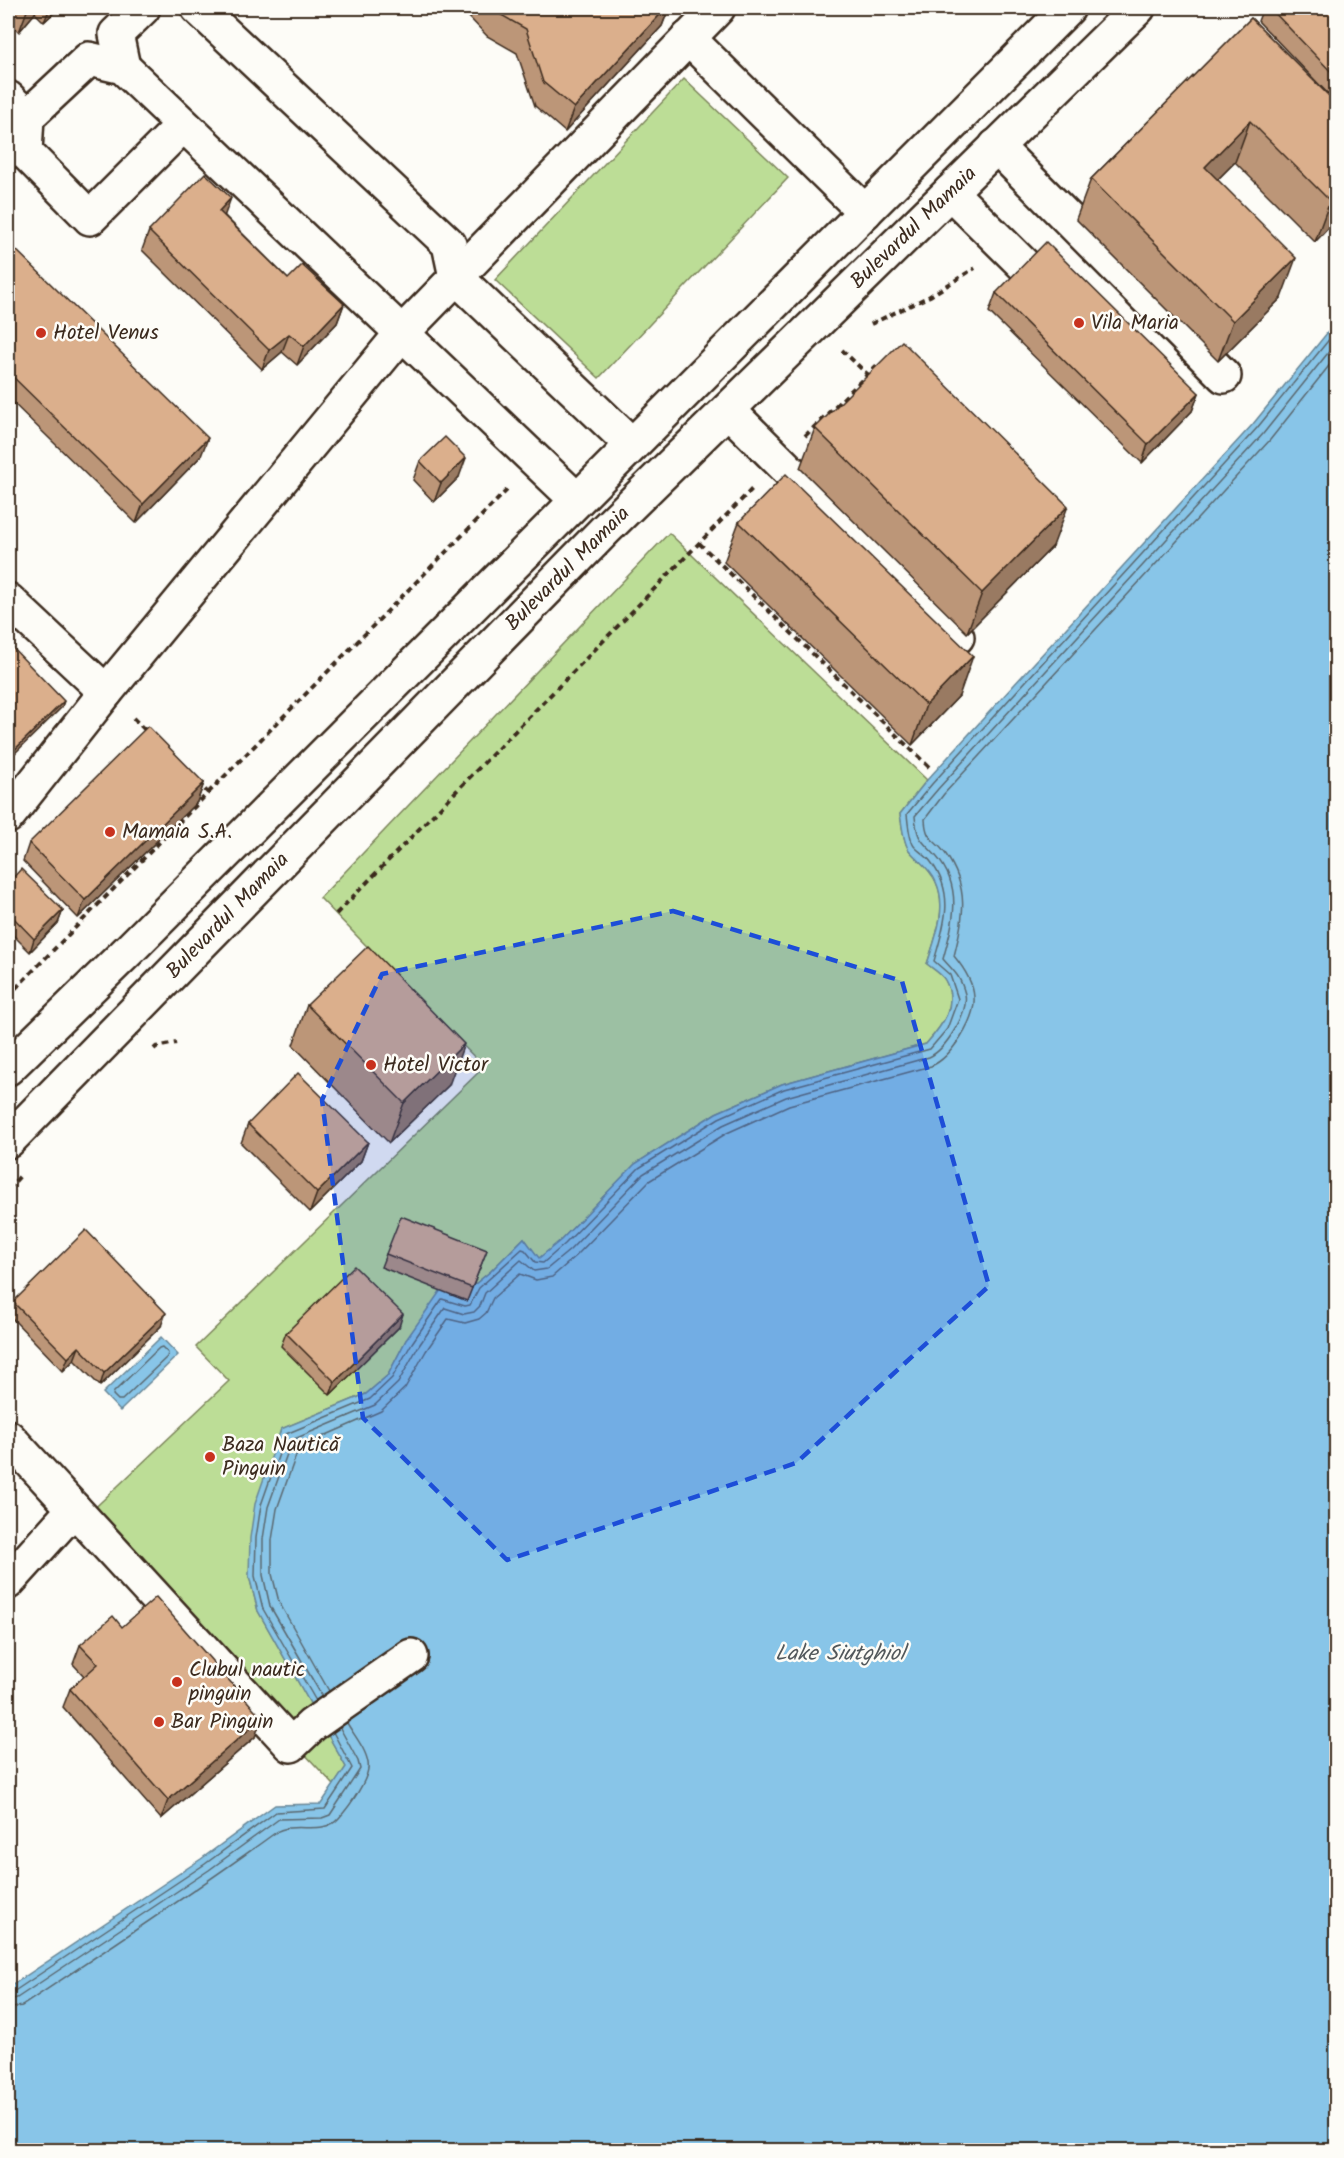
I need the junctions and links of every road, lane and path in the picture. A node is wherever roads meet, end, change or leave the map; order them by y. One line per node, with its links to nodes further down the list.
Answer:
1 (143, 8): 7 (main road)
2 (198, 8): 15 (main road)
3 (718, 8): 6 (main road)
4 (1068, 8): 12 (main road, Bulevardul Mamaia)
5 (1138, 8): 10 (main road, Bulevardul Mamaia)
6 (688, 38): 12 (main road); 15 (main road)
7 (123, 67): 8 (main road); 9 (main road)
8 (17, 107): 9 (main road)
9 (183, 125): 17 (main road)
10 (996, 146): 11 (main road, Bulevardul Mamaia); 21 (main road)
11 (950, 192): 13 (main road); 22 (main road, Bulevardul Mamaia)
12 (865, 212): 23 (main road, Bulevardul Mamaia)
13 (1029, 270)
14 (970, 273): 16 (path)
15 (456, 277): 17 (main road); 23 (main road)
16 (870, 325)
17 (402, 333): 24 (main road); 30 (main road)
18 (841, 349): 20 (path)
19 (885, 373): 20 (path)
20 (867, 374): 25 (path)
21 (1224, 376)
22 (728, 410): 25 (main road); 39 (main road, Bulevardul Mamaia)
23 (632, 445): 26 (main road, Bulevardul Mamaia)
24 (536, 460): 26 (main road); 34 (path)
25 (780, 462): 27 (path); 29 (main road)
26 (577, 500): 38 (main road, Bulevardul Mamaia)
27 (699, 543): 32 (path); 36 (path)
28 (8, 600): 30 (main road)
29 (957, 637)
30 (106, 692): 31 (path); 35 (main road)
31 (149, 734)
32 (930, 768)
33 (191, 776): 34 (path)
34 (208, 793): 37 (path)
35 (8, 816)
36 (336, 914)
37 (8, 996)
38 (8, 1068)
39 (8, 1141)
40 (8, 1437): 41 (main road)
41 (74, 1509): 42 (main road); 43 (main road)
42 (8, 1582)
43 (411, 1656)

